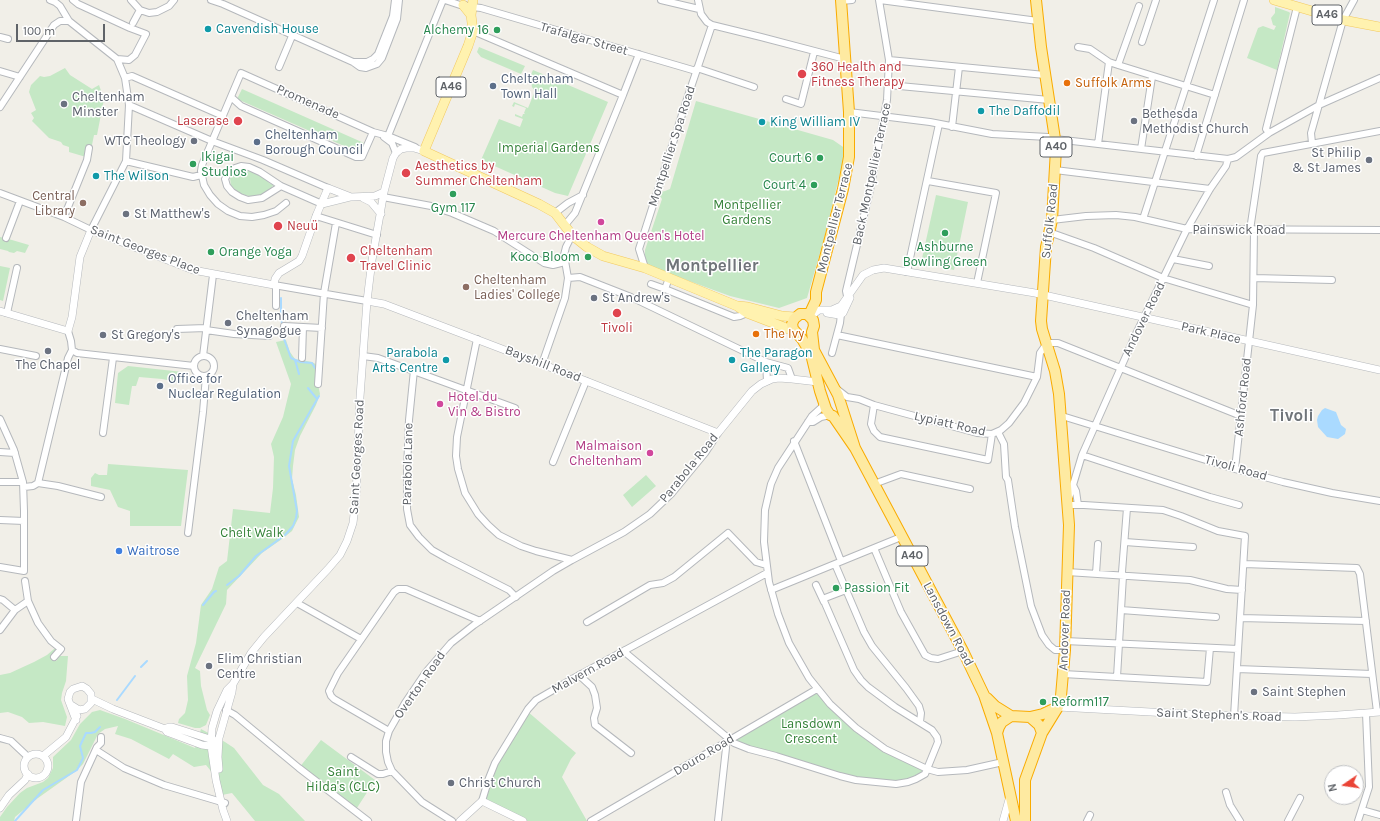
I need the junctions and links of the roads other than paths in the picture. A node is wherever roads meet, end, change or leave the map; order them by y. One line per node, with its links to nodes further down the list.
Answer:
1 (50, 0): 26 (street)
2 (73, 0): 38 (street)
3 (131, 0): 23 (street)
4 (174, 0): 23 (street)
5 (211, 0): 31 (street)
6 (395, 0): 41 (street)
7 (399, 0): 41 (street)
8 (444, 0): 19 (street, Trafalgar Street); 74 (street)
9 (661, 0): 22 (street)
10 (698, 0): 22 (street)
11 (845, 0): 39 (highway, Montpellier Terrace / A40)
12 (880, 0): 24 (street); 40 (street, Back Montpellier Terrace)
13 (1036, 0): 24 (highway, Suffolk Road / A40)
14 (1156, 0): 34 (street)
15 (1214, 0): 54 (street)
16 (1244, 0): 57 (street)
17 (1274, 0): 21 (main road, A46)
18 (1354, 0): 25 (street)
19 (470, 6): 30 (main road, A46); 37 (street, Trafalgar Street)
20 (1139, 6): 43 (street)
21 (1297, 7): 25 (main road, A46); 72 (street)
22 (699, 9): 28 (street)
23 (140, 10): 27 (street)
24 (1032, 20): 48 (highway, Suffolk Road / A40)
25 (1343, 20): 29 (main road, A46); 63 (street)
26 (69, 21): 38 (street); 50 (street)
27 (133, 23)
28 (712, 25): 36 (street); 46 (street, Montpellier Spa Road)
29 (1380, 27)
30 (473, 31): 58 (street); 81 (main road, A46)
31 (292, 36): 41 (street); 44 (street)
32 (0, 37): 33 (street)
33 (8, 39)
34 (1142, 42)
35 (1078, 47): 42 (street)
36 (814, 52): 39 (street); 60 (street)
37 (639, 54): 46 (street, Trafalgar Street); 58 (street)
38 (117, 59): 51 (street)
39 (845, 59): 65 (highway, Montpellier Terrace / A40)
40 (889, 60): 45 (street); 53 (street, Back Montpellier Terrace)
41 (353, 62)
42 (1109, 62): 43 (street); 78 (street)
43 (1118, 65): 49 (street)
44 (278, 67)
45 (960, 67): 48 (street); 56 (street)
46 (697, 70): 55 (street, Trafalgar Street); 122 (street, Montpellier Spa Road)
47 (0, 71): 50 (street)
48 (1046, 75): 61 (highway, Suffolk Road / A40)
49 (1152, 76): 54 (street); 80 (street)
50 (20, 77): 64 (street)
51 (125, 78): 62 (street); 67 (street)
52 (1380, 78): 63 (street)
53 (889, 85): 56 (street); 66 (street, Back Montpellier Terrace)
54 (1186, 86): 57 (street); 82 (street)
55 (754, 87)
56 (957, 92): 61 (street); 69 (street)
57 (1215, 95): 84 (street)
58 (623, 96): 96 (street)
59 (231, 97): 67 (street); 71 (street, Promenade); 71 (street)
60 (786, 99)
61 (1049, 100): 75 (highway, Suffolk Road / A40)
62 (129, 105): 76 (street); 86 (street)
63 (1319, 105): 72 (street); 77 (street)
64 (0, 107)
65 (849, 112): 66 (street); 137 (highway, Montpellier Terrace / A40)
66 (885, 115): 68 (street); 135 (street, Back Montpellier Terrace)
67 (223, 116): 76 (street)
68 (939, 124): 69 (street); 89 (street)
69 (952, 127): 75 (street)
70 (1380, 131): 77 (street)
71 (373, 132): 73 (street, Promenade)
72 (1269, 133): 85 (street)
73 (381, 134): 74 (street, Promenade); 83 (street)
74 (388, 136): 81 (street, Promenade)
75 (1055, 139): 78 (street); 87 (highway, Suffolk Road / A40)
76 (212, 141): 88 (street); 92 (street)
77 (1312, 143): 112 (street, Ashford Road)
78 (1098, 144): 80 (street)
79 (90, 148): 105 (street)
80 (1141, 149): 82 (street)
81 (424, 151): 83 (street); 102 (main road, Promenade)
82 (1164, 152): 84 (street); 90 (street)
83 (396, 153): 95 (street, Saint Georges Road)
84 (1196, 156): 85 (street)
85 (1228, 160): 93 (street, Andover Road)
86 (126, 161): 88 (street); 110 (street)
87 (1055, 170): 90 (street); 107 (highway, Suffolk Road / A40)
88 (201, 175): 100 (street)
89 (928, 181): 123 (street); 130 (street)
90 (1155, 182): 93 (street); 106 (street)
91 (282, 186): 91 (street); 101 (street)
92 (328, 188): 97 (street); 101 (street)
93 (1210, 189): 111 (street, Andover Road)
94 (0, 193): 99 (street, Saint Georges Place)
95 (383, 194): 98 (street); 103 (street, Saint Georges Road); 119 (street)
96 (583, 195): 102 (street); 109 (street)
97 (351, 197): 98 (street); 101 (street)
98 (361, 197): 103 (street)
99 (20, 201): 105 (street, Saint Georges Place); 117 (street)
100 (286, 204)
101 (322, 204): 104 (street)
102 (555, 213): 109 (main road, Promenade)
103 (381, 214): 115 (street, Saint Georges Road)
104 (316, 216): 108 (street); 132 (street)
105 (64, 217): 110 (street, Saint Georges Place)
106 (1143, 218): 107 (street, Painswick Road); 111 (street, Painswick Road)
107 (1052, 220): 114 (highway, Suffolk Road / A40)
108 (336, 223): 115 (street); 134 (street)
109 (565, 225): 116 (main road, Promenade)
110 (90, 230): 124 (street, Saint Georges Place); 153 (street)
111 (1187, 230): 112 (street, Painswick Road); 118 (street, Andover Road)
112 (1252, 230): 113 (street, Painswick Road); 128 (street, Ashford Road)
113 (1377, 230)
114 (1049, 232): 127 (street); 136 (highway, Suffolk Road / A40)
115 (377, 235): 138 (street, Saint Georges Road)
116 (572, 235): 119 (street); 122 (main road, Promenade)
117 (6, 238)
118 (1173, 259): 120 (street); 127 (street, Andover Road)
119 (565, 262): 125 (street)
120 (1209, 266)
121 (17, 268): 144 (street)
122 (644, 268): 126 (main road, Promenade)
123 (907, 272): 130 (street, Park Place); 135 (street, Park Place)
124 (213, 275): 132 (street, Saint Georges Place); 152 (street)
125 (568, 278): 169 (street); 170 (street)
126 (669, 278): 133 (street); 141 (main road, Promenade)
127 (1164, 278): 139 (street); 147 (street, Andover Road)
128 (1254, 278): 129 (street); 139 (street, Ashford Road)
129 (1332, 280)
130 (977, 283): 136 (street, Park Place)
131 (651, 284): 133 (street)
132 (275, 285): 134 (street, Saint Georges Place); 140 (street)
133 (665, 290): 145 (street)
134 (324, 293): 138 (street, Saint Georges Place); 150 (street)
135 (849, 295): 143 (street, Park Place)
136 (1042, 295): 147 (street, Park Place); 160 (highway, Suffolk Road / A40)
137 (816, 296): 142 (highway); 146 (highway, Montpellier Terrace / A40)
138 (367, 301): 158 (street, Bayshill Road); 166 (street, Saint Georges Road)
139 (1253, 305): 159 (street, Ashford Road)
140 (276, 306)
141 (737, 306): 145 (main road); 146 (main road)
142 (822, 309): 143 (street); 146 (street)
143 (840, 311): 146 (street); 156 (street)
144 (3, 312): 153 (street)
145 (747, 313): 155 (main road)
146 (806, 316): 154 (highway, A40); 155 (highway, A40)
147 (1144, 318): 159 (street, Park Place); 173 (street, Andover Road)
148 (284, 326): 149 (street)
149 (303, 327): 150 (street); 168 (street)
150 (322, 328): 182 (street)
151 (177, 329): 152 (street)
152 (206, 329): 157 (street); 165 (street)
153 (68, 331): 162 (street)
154 (812, 332): 155 (highway); 183 (highway, A40)
155 (796, 333): 172 (highway, A40)
156 (837, 335): 163 (street); 177 (street)
157 (269, 336)
158 (477, 339): 170 (street, Bayshill Road); 184 (street)
159 (1248, 342): 175 (street, Park Place); 191 (street, Ashford Road)
160 (1047, 343): 173 (street); 177 (street, Lypiatt Road); 192 (highway, Suffolk Road / A40)
161 (0, 349): 164 (street)
162 (72, 350): 167 (street); 207 (street)
163 (832, 353)
164 (36, 356)
165 (202, 356): 171 (street); 176 (street)
166 (363, 356): 174 (street); 244 (street, Saint Georges Road)
167 (113, 358): 171 (street); 196 (street)
168 (302, 358)
169 (766, 362): 178 (street); 181 (street)
170 (542, 364): 180 (street, Bayshill Road)
171 (194, 366): 176 (street)
172 (815, 366): 179 (street); 185 (highway, A40)
173 (1120, 369): 191 (street); 195 (street, Andover Road)
174 (414, 370): 184 (street); 240 (street, Parabola Lane)
175 (1380, 370)
176 (206, 376): 220 (street)
177 (1037, 377): 197 (street, Lypiatt Road)
178 (792, 379): 179 (street, Parabola Road); 181 (street, Parabola Road)
179 (802, 380): 185 (street, Parabola Road)
180 (586, 381): 198 (street, Bayshill Road); 204 (street)
181 (767, 381): 198 (street, Parabola Road)
182 (318, 384)
183 (832, 385): 185 (highway); 186 (street, Lypiatt Road); 188 (highway, A40)
184 (466, 391): 189 (street); 226 (street)
185 (820, 391): 190 (highway, A40); 194 (street)
186 (847, 397): 187 (street, Lypiatt Road); 188 (street)
187 (874, 405): 197 (street, Lypiatt Road); 197 (street)
188 (842, 407): 190 (highway); 200 (highway, Lansdown Road / A40)
189 (515, 408)
190 (831, 415): 194 (street); 200 (highway, Lansdown Road / A40)
191 (1241, 415): 205 (street, Ashford Road)
192 (1062, 416): 195 (street, Tivoli Road); 214 (highway, Andover Road / A40)
193 (0, 419): 202 (street)
194 (808, 422): 199 (street)
195 (1093, 427): 203 (street, Andover Road); 205 (street, Tivoli Road)
196 (103, 433)
197 (995, 433): 255 (street)
198 (718, 434): 226 (street, Parabola Road)
199 (794, 441): 227 (street); 229 (street)
200 (855, 448): 208 (highway, Lansdown Road / A40)
201 (0, 452): 202 (street)
202 (15, 453): 209 (street)
203 (1082, 455): 210 (street, Andover Road); 216 (street)
204 (553, 462)
205 (1235, 469): 213 (street, Tivoli Road)
206 (0, 482): 209 (street)
207 (38, 483): 209 (street); 212 (street)
208 (874, 484): 211 (street); 221 (highway, Lansdown Road / A40)
209 (24, 485): 219 (street)
210 (1073, 485): 214 (street, Andover Road); 215 (street)
211 (970, 489)
212 (101, 497)
213 (1380, 501)
214 (1067, 505): 215 (street); 231 (highway, Andover Road / A40)
215 (1078, 505): 217 (street)
216 (1239, 505)
217 (1127, 508): 222 (street); 228 (street)
218 (0, 520): 219 (street)
219 (24, 521): 230 (street)
220 (188, 533)
221 (901, 537): 225 (street); 259 (highway, Lansdown Road / A40)
222 (1124, 542): 224 (street); 234 (street)
223 (1098, 544): 233 (street)
224 (1193, 547)
225 (874, 548): 227 (street); 259 (street)
226 (572, 560): 240 (street, Overton Road)
227 (838, 563): 237 (street); 238 (street)
228 (1244, 564): 239 (street); 250 (street)
229 (766, 565): 232 (street); 251 (street)
230 (0, 567)
231 (1067, 572): 233 (street); 255 (highway, Andover Road / A40)
232 (767, 573): 237 (street); 258 (street, Malvern Road)
233 (1096, 574): 234 (street)
234 (1123, 576): 239 (street); 246 (street)
235 (25, 581): 242 (street)
236 (816, 585): 243 (street)
237 (771, 590): 267 (street)
238 (846, 590): 243 (street); 282 (street)
239 (1242, 590): 248 (street)
240 (516, 596): 249 (street, Overton Road)
241 (0, 599): 245 (street)
242 (28, 601): 245 (street); 260 (street)
243 (824, 602): 282 (street)
244 (297, 603): 253 (street); 266 (street, Saint Georges Road)
245 (15, 610): 252 (street)
246 (1121, 610): 247 (street); 254 (street)
247 (1216, 617)
248 (1240, 618): 250 (street); 257 (street)
249 (480, 621): 253 (street); 283 (street, Overton Road)
250 (1366, 621): 263 (street)
251 (587, 622)
252 (0, 630)
253 (361, 639): 283 (street)
254 (1120, 642): 255 (street); 256 (street); 265 (street)
255 (1065, 646): 262 (highway, Andover Road / A40)
256 (1210, 648): 257 (street); 265 (street)
257 (1238, 649): 261 (street)
258 (624, 650): 264 (street, Malvern Road); 288 (street)
259 (963, 651): 268 (highway, Lansdown Road / A40)
260 (54, 657)
261 (1237, 669): 263 (street); 279 (street)
262 (1063, 674): 265 (street); 272 (highway, Andover Road / A40)
263 (1372, 674): 275 (street)
264 (579, 675): 291 (street); 304 (street, Malvern Road)
265 (1118, 677)
266 (233, 684): 276 (street, Saint Georges Road); 289 (street, Saint Georges Road)
267 (817, 689): 288 (street, Douro Road); 296 (street)
268 (984, 695): 278 (highway, Lansdown Road / A40); 284 (highway, Lansdown Road / A40)
269 (92, 699): 270 (street); 271 (street); 273 (street)
270 (71, 705): 274 (street); 281 (street)
271 (88, 706): 273 (street); 274 (street)
272 (1058, 707): 279 (street, Saint Stephen's Road); 280 (highway); 285 (highway, Andover Road / A40)
273 (113, 709): 289 (street)
274 (79, 710): 281 (street)
275 (1378, 712): 277 (street, Saint Stephen's Road)
276 (225, 713): 289 (street, Saint Georges Road); 311 (street)
277 (1366, 713): 279 (street, Saint Stephen's Road); 307 (street)
278 (1011, 716): 280 (highway); 284 (highway)
279 (1234, 716)
280 (1030, 717): 285 (highway)
281 (76, 720): 292 (street)
282 (920, 722): 296 (street)
283 (389, 731): 297 (street, Overton Road)
284 (997, 733): 295 (highway, Lansdown Road)
285 (1042, 733): 299 (highway, Andover Road)
286 (101, 737): 290 (street)
287 (0, 738): 293 (street)
288 (727, 741): 296 (street); 315 (street, Douro Road); 316 (street)
289 (215, 744): 305 (street, Saint Georges Road)
290 (96, 750): 305 (street); 310 (street)
291 (631, 753)
292 (43, 756): 293 (street); 298 (street)
293 (28, 757): 298 (street)
294 (351, 757): 297 (street)
295 (1004, 762): 296 (street); 300 (highway, Lansdown Road)
296 (927, 769)
297 (392, 771): 312 (street, Overton Road)
298 (28, 774): 306 (street)
299 (1025, 780): 300 (highway); 319 (highway)
300 (1008, 781): 302 (highway)
301 (1226, 792): 320 (street)
302 (1011, 794): 317 (street); 318 (highway)
303 (1300, 798): 321 (street)
304 (482, 801): 313 (street); 314 (street)
305 (223, 802): 309 (street, Saint Georges Road)
306 (0, 808)
307 (1362, 810): 308 (street); 322 (street)
308 (1380, 815)
309 (226, 818)
310 (76, 821)
311 (368, 821)
312 (452, 821)
313 (460, 821)
314 (523, 821)
315 (591, 821)
316 (718, 821)
317 (1003, 821)
318 (1016, 821)
319 (1025, 821)
320 (1240, 821)
321 (1288, 821)
322 (1358, 821)

